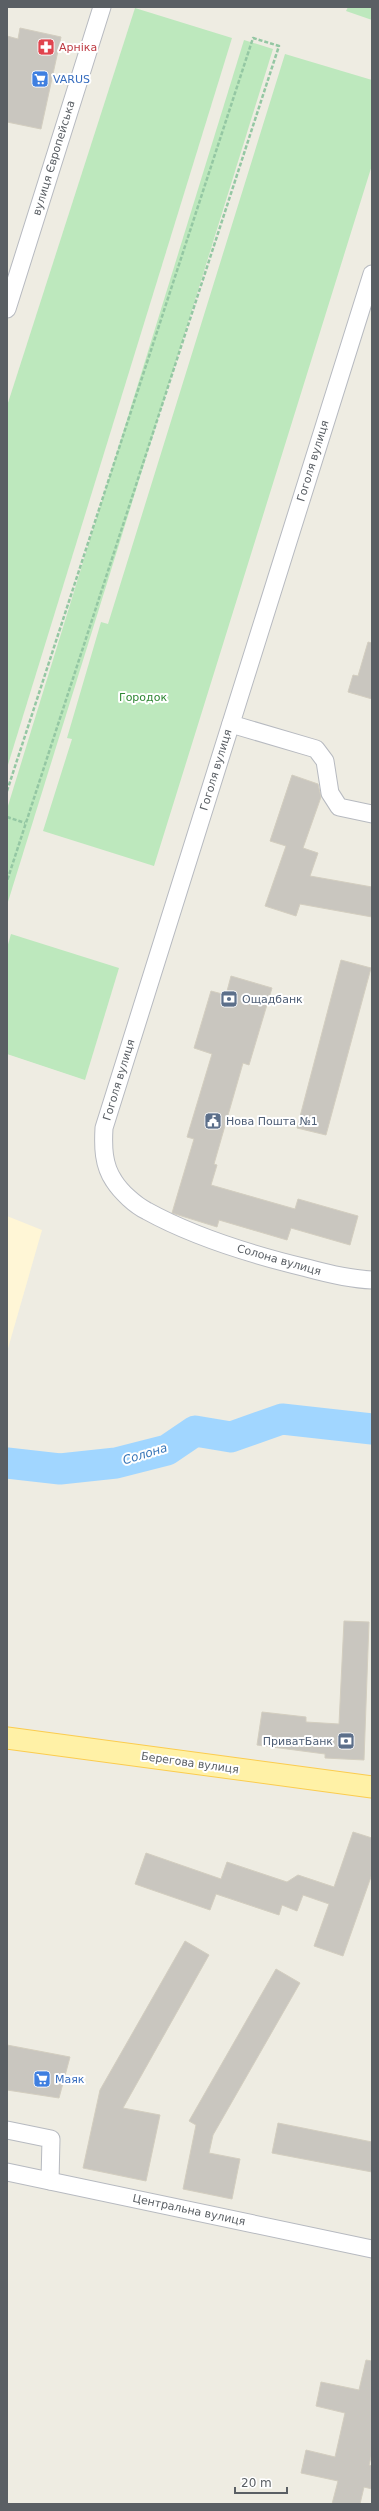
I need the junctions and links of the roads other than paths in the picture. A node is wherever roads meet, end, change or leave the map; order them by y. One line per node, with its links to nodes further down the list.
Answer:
1 (102, 7): 3 (street, вулиця Європейська)
2 (372, 274): 4 (street, Гоголя вулиця)
3 (7, 309)
4 (231, 724): 5 (street); 6 (street, Гоголя вулиця)
5 (372, 814)
6 (188, 1231): 7 (street, Солона вулиця)
7 (372, 1280)
8 (7, 1738): 9 (main road, Берегова вулиця)
9 (372, 1787)
10 (7, 2130): 12 (street)
11 (7, 2172): 12 (street, Центральна вулиця)
12 (50, 2181): 13 (street, Центральна вулиця)
13 (372, 2249)

